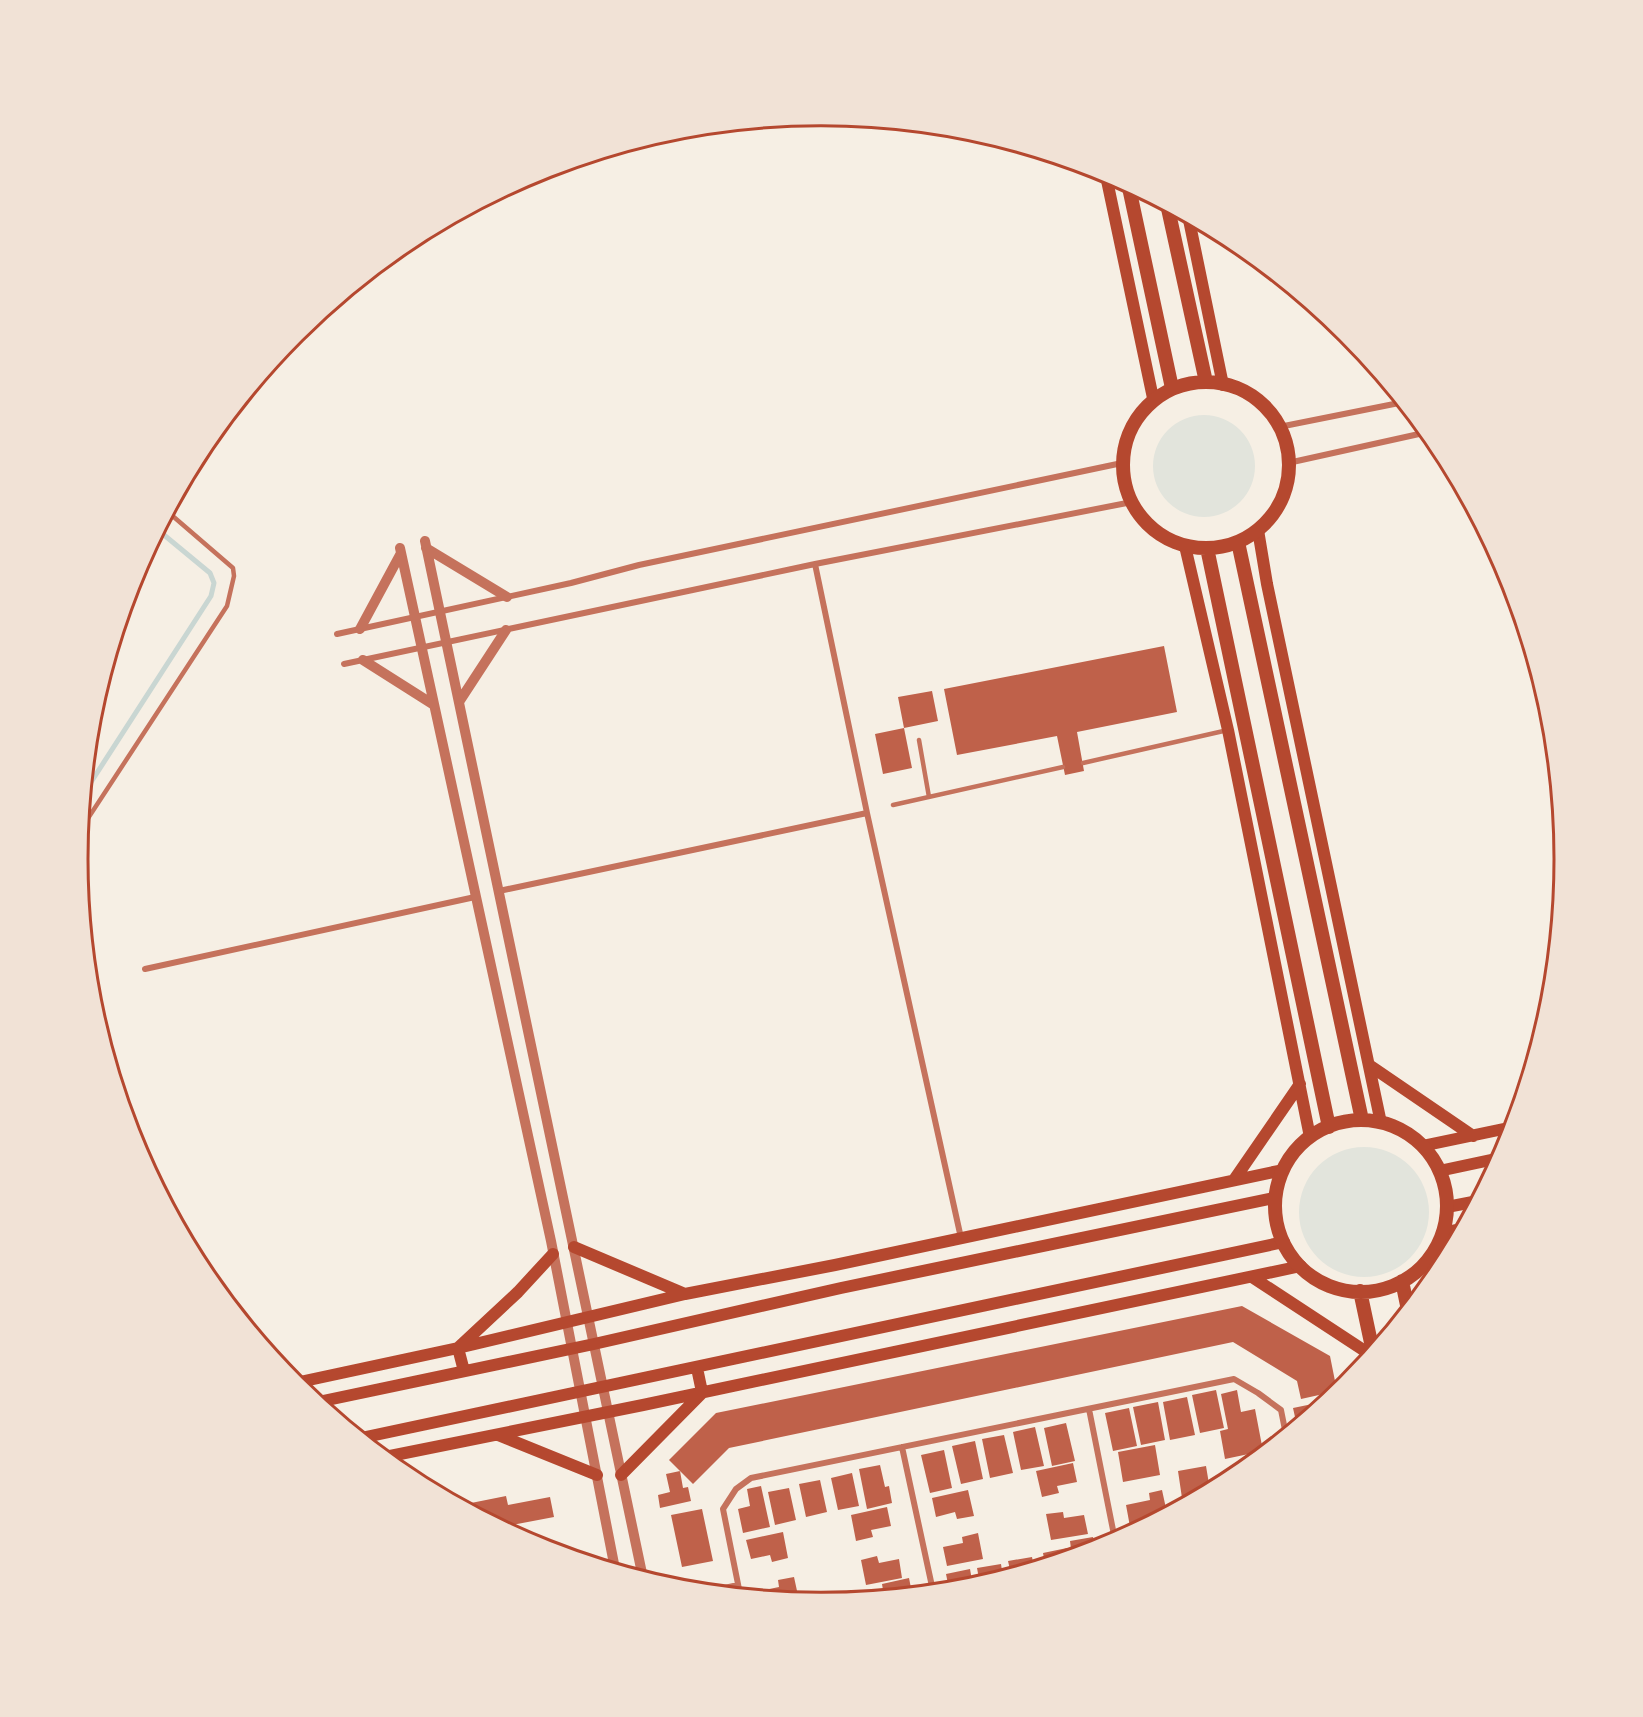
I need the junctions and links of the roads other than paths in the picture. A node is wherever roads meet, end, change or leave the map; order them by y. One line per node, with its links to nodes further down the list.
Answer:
1 (1108, 184): 8 (main road)
2 (1130, 194): 7 (main road)
3 (1169, 214): 5 (main road)
4 (1190, 225): 6 (main road)
5 (1206, 382): 6 (main road); 7 (main road)
6 (1223, 385): 10 (main road)
7 (1172, 388): 8 (main road)
8 (1154, 398): 12 (main road)
9 (1396, 404): 10 (street)
10 (1280, 427): 13 (main road)
11 (1419, 434): 13 (street)
12 (1122, 463): 14 (main road); 21 (street)
13 (1288, 463): 16 (main road)
14 (1132, 502): 18 (main road); 20 (street)
15 (173, 517): 40 (lane)
16 (1258, 530): 17 (main road); 44 (main road)
17 (1238, 542): 19 (main road); 46 (main road)
18 (1185, 546): 19 (main road); 33 (main road)
19 (1207, 548): 48 (main road)
20 (815, 564): 25 (street); 39 (street)
21 (507, 597): 22 (street); 22 (street)
22 (440, 612): 23 (street); 27 (street)
23 (415, 617): 24 (street); 24 (street); 28 (street)
24 (360, 629): 26 (street)
25 (506, 630): 27 (street); 31 (street)
26 (337, 634)
27 (447, 643): 28 (street); 31 (street)
28 (422, 648): 29 (street); 32 (street)
29 (363, 660): 30 (street); 32 (street)
30 (344, 664)
31 (459, 702): 41 (street)
32 (434, 705): 42 (street)
33 (1228, 730): 35 (lane); 45 (main road)
34 (919, 740): 37 (lane)
35 (1083, 763)
36 (1063, 767): 37 (lane)
37 (929, 797): 38 (lane)
38 (893, 805)
39 (867, 813): 41 (street); 62 (street)
40 (90, 816)
41 (499, 891): 64 (street)
42 (475, 897): 43 (street); 65 (street)
43 (145, 969)
44 (1369, 1065): 47 (main road); 50 (main road)
45 (1300, 1084): 51 (main road); 56 (main road)
46 (1362, 1120): 47 (main road); 48 (main road)
47 (1382, 1123): 52 (main road)
48 (1329, 1127): 51 (main road)
49 (1503, 1129): 50 (main road)
50 (1473, 1136): 52 (main road)
51 (1310, 1137): 54 (main road)
52 (1422, 1146): 55 (main road)
53 (1489, 1160): 55 (main road)
54 (1282, 1170): 56 (main road); 57 (main road)
55 (1439, 1171): 59 (main road)
56 (1234, 1180): 62 (main road)
57 (1274, 1198): 63 (main road); 70 (main road)
58 (1468, 1203): 59 (main road)
59 (1447, 1207): 61 (main road)
60 (1452, 1231): 61 (main road)
61 (1442, 1233): 69 (main road)
62 (961, 1239): 66 (main road)
63 (1284, 1242): 67 (main road); 80 (main road)
64 (574, 1247): 72 (main road); 74 (street)
65 (552, 1248): 75 (street); 78 (main road)
66 (835, 1265): 70 (main road); 72 (main road)
67 (1301, 1266): 68 (main road); 71 (main road)
68 (1252, 1277): 79 (main road); 84 (main road)
69 (1402, 1281): 71 (main road); 73 (main road)
70 (841, 1288): 76 (main road)
71 (1360, 1291): 77 (main road)
72 (685, 1294): 74 (main road)
73 (1406, 1301)
74 (588, 1317): 75 (main road); 76 (street)
75 (566, 1322): 78 (main road); 93 (street)
76 (594, 1344): 81 (main road); 83 (street)
77 (1370, 1345)
78 (458, 1348): 81 (main road); 82 (main road)
79 (1366, 1350)
80 (697, 1368): 83 (main road); 84 (main road)
81 (464, 1371): 85 (main road)
82 (307, 1380)
83 (603, 1387): 87 (street); 90 (main road)
84 (702, 1392): 87 (main road); 94 (main road)
85 (327, 1400)
86 (1089, 1409): 88 (street); 91 (street); 95 (street)
87 (608, 1412): 89 (main road); 94 (street)
88 (1284, 1427)
89 (497, 1434): 92 (main road); 93 (main road)
90 (370, 1436)
91 (902, 1447): 98 (street); 99 (street)
92 (396, 1455)
93 (597, 1474): 96 (street)
94 (621, 1475): 97 (street)
95 (1113, 1531)
96 (614, 1561)
97 (641, 1569)
98 (931, 1583)
99 (738, 1585): 100 (street)
100 (734, 1586)

